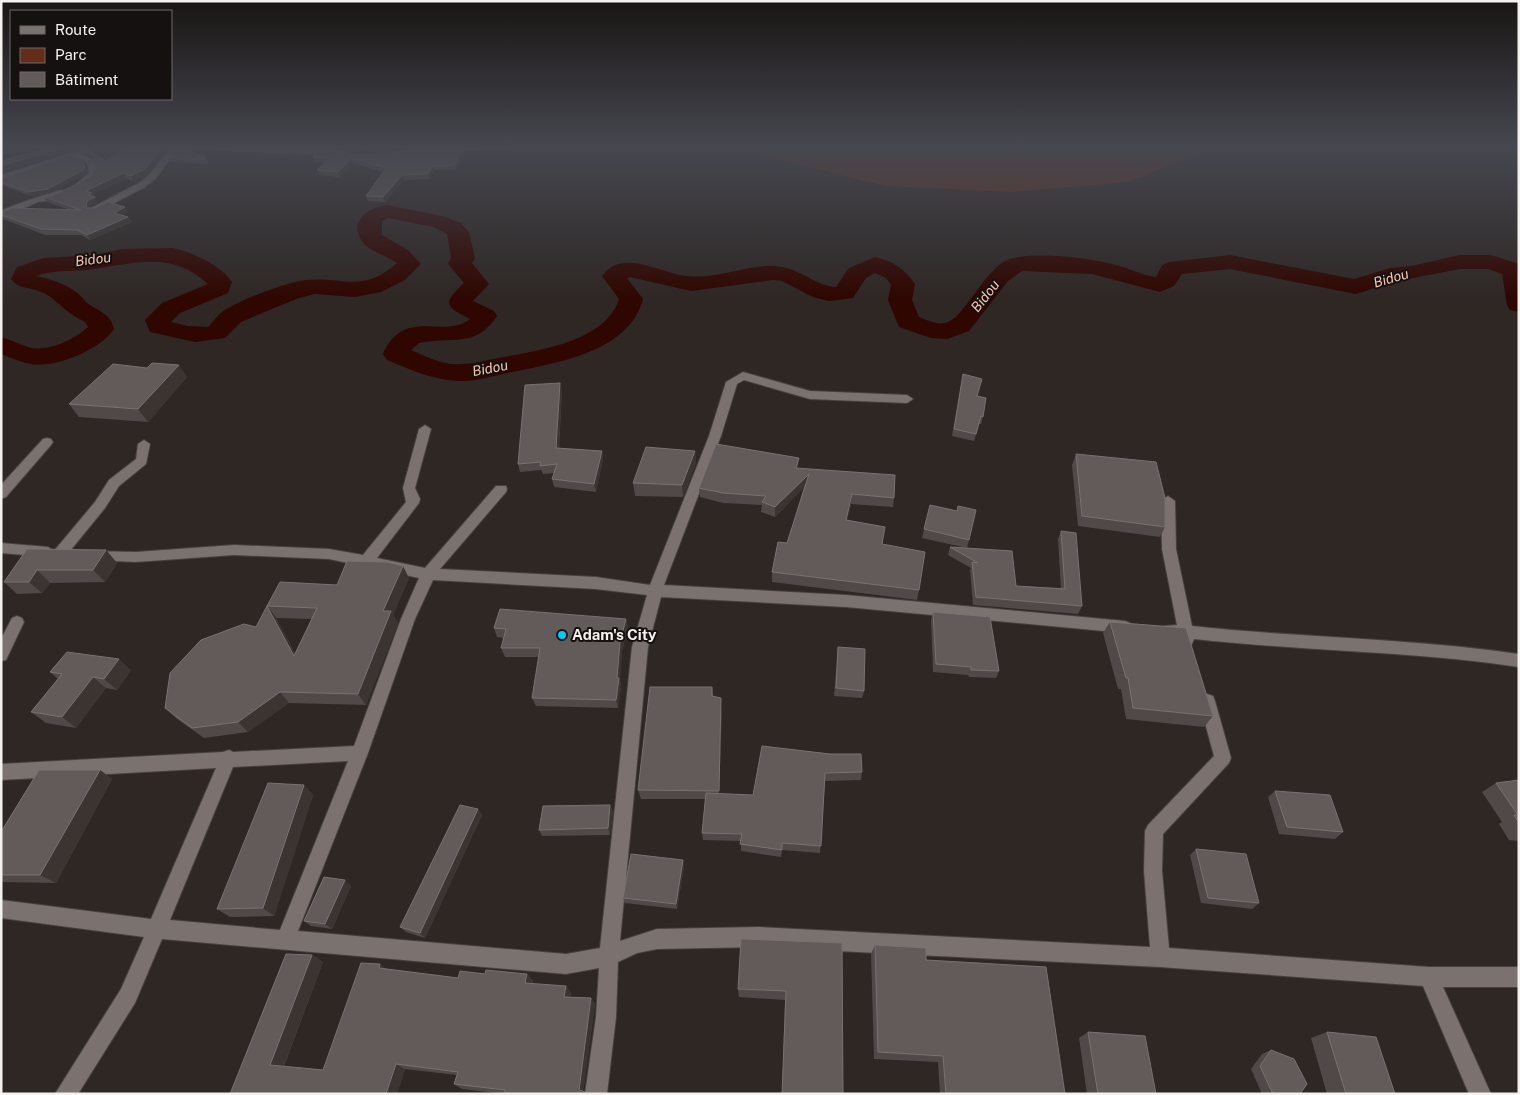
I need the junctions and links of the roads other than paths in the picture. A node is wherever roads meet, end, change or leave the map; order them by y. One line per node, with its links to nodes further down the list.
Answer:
1 (52, 197): 4 (street)
2 (116, 197): 3 (street)
3 (94, 210)
4 (1, 215)
5 (908, 399): 16 (street)
6 (425, 429): 14 (street)
7 (47, 442): 10 (street)
8 (144, 444): 13 (street)
9 (501, 490): 15 (street)
10 (1, 494)
11 (1168, 501): 20 (street)
12 (1, 548): 13 (street)
13 (60, 553): 14 (street)
14 (366, 562): 15 (street)
15 (428, 574): 16 (street); 25 (street)
16 (656, 591): 18 (street); 31 (street)
17 (17, 622): 21 (street)
18 (1138, 628)
19 (1157, 629): 20 (street)
20 (1185, 631): 22 (street); 23 (street)
21 (1, 655)
22 (1193, 658)
23 (1519, 661)
24 (1201, 684): 32 (street)
25 (360, 753): 26 (street); 30 (street)
26 (229, 758): 27 (street); 29 (street)
27 (1, 772)
28 (1, 909): 29 (street)
29 (159, 929): 30 (street); 35 (street)
30 (286, 938): 31 (street)
31 (610, 956): 32 (street); 36 (street)
32 (1160, 957): 33 (street)
33 (1429, 977): 34 (street); 37 (street)
34 (1519, 977)
35 (66, 1094)
36 (596, 1094)
37 (1480, 1094)

